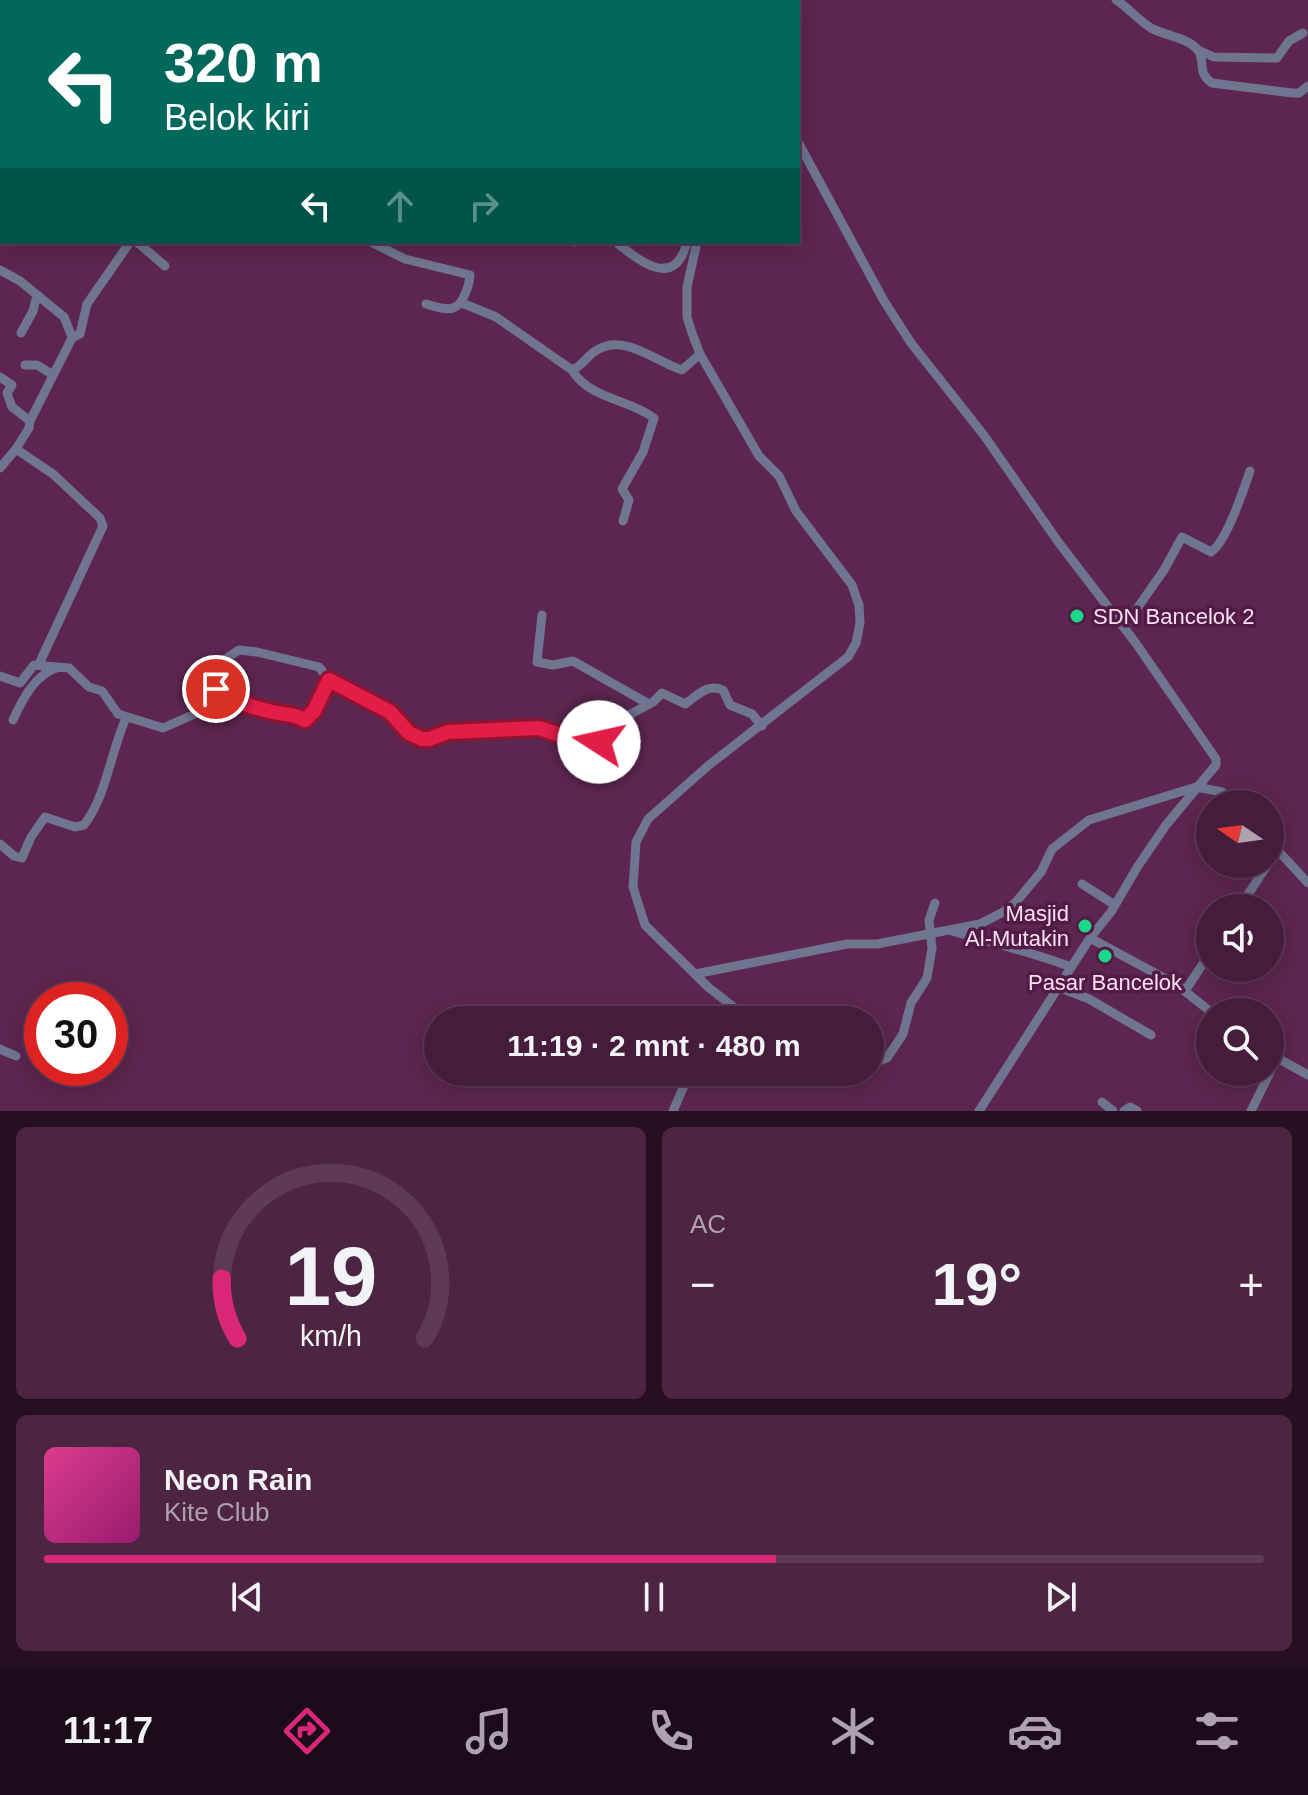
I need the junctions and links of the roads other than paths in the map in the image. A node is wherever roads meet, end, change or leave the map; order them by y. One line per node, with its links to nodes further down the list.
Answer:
1 (1116, 0): 3 (street)
2 (1303, 33): 3 (street)
3 (1198, 50): 4 (street)
4 (1308, 86)
5 (800, 146): 30 (street)
6 (129, 244): 18 (street)
7 (139, 244): 12 (street)
8 (375, 244): 15 (street)
9 (619, 244): 10 (street)
10 (686, 244)
11 (696, 244): 19 (street)
12 (165, 266)
13 (0, 270): 14 (street)
14 (37, 295): 17 (street); 18 (street)
15 (462, 303): 16 (street); 21 (street)
16 (426, 304)
17 (21, 333)
18 (72, 337): 22 (street)
19 (696, 357): 21 (street); 39 (street)
20 (25, 365): 22 (street)
21 (572, 370): 28 (street)
22 (53, 375): 24 (street)
23 (0, 377): 24 (street)
24 (30, 421): 25 (street)
25 (16, 449): 26 (street); 31 (street)
26 (0, 468)
27 (1250, 471): 30 (street)
28 (623, 521)
29 (542, 615): 36 (street)
30 (1124, 627): 40 (street)
31 (39, 664): 32 (street); 33 (street)
32 (60, 666): 37 (street); 38 (street)
33 (0, 676)
34 (329, 680): 35 (street); 35 (street); 36 (street)
35 (216, 689): 37 (street)
36 (647, 703): 39 (street)
37 (126, 718): 42 (street)
38 (13, 720)
39 (759, 723): 52 (street)
40 (1196, 787): 41 (street); 47 (street); 49 (street)
41 (1212, 790)
42 (0, 844)
43 (1284, 857): 44 (street)
44 (1308, 883)
45 (1082, 884): 47 (street)
46 (935, 903): 48 (street)
47 (1115, 905): 50 (street)
48 (930, 927): 49 (street); 52 (street); 61 (street)
49 (951, 931): 51 (street)
50 (1090, 938): 51 (street); 55 (street)
51 (1071, 967): 54 (street)
52 (695, 974): 57 (street)
53 (1196, 974): 55 (street)
54 (1058, 987): 58 (street); 68 (street)
55 (1185, 991): 56 (street)
56 (1196, 1000)
57 (725, 1006)
58 (1151, 1035)
59 (0, 1049): 60 (street)
60 (16, 1056)
61 (884, 1059)
62 (1284, 1062): 63 (street)
63 (1308, 1075)
64 (684, 1086): 67 (street)
65 (1261, 1086): 72 (street)
66 (1102, 1102): 69 (street)
67 (673, 1111)
68 (979, 1111)
69 (1113, 1111)
70 (1124, 1111): 71 (street)
71 (1137, 1111)
72 (1251, 1111)

